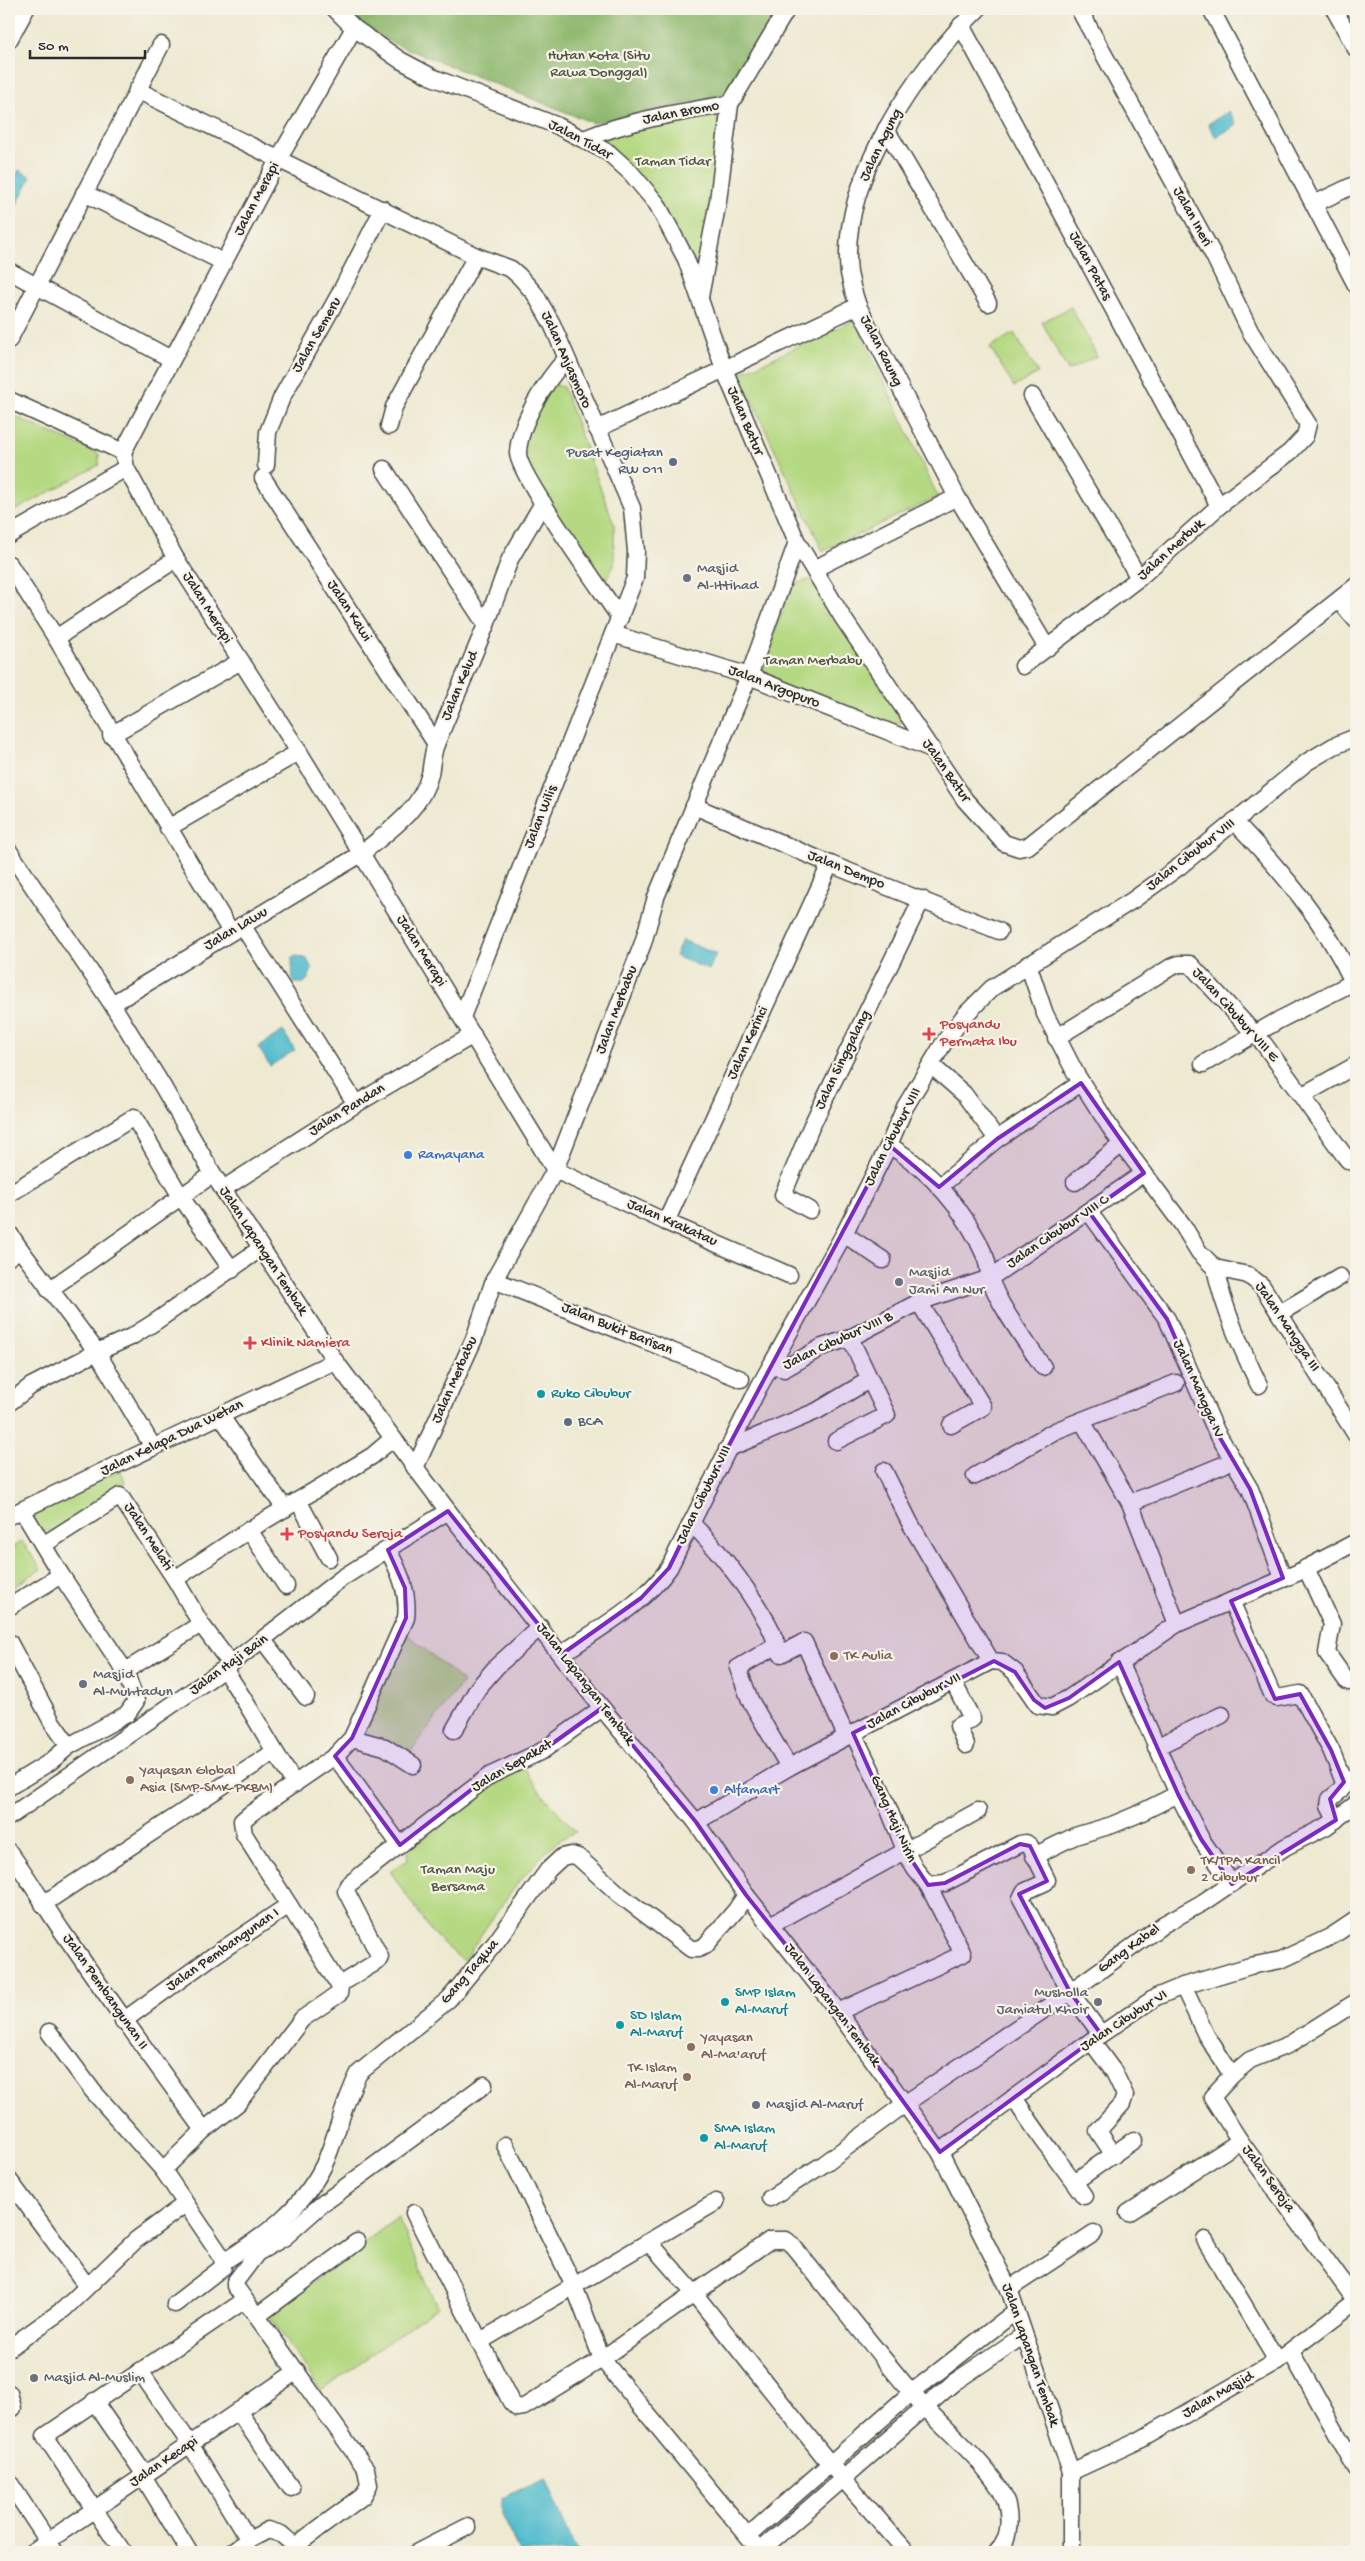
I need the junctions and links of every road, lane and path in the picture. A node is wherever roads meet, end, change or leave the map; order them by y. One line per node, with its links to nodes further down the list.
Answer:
1 (335, 9): 9 (street, Jalan Tidar)
2 (788, 9): 14 (street, Jalan Bromo)
3 (978, 9): 8 (street, Jalan Agung)
4 (1079, 9): 36 (street, Jalan Ineri)
5 (1211, 9): 20 (street)
6 (1334, 9): 12 (street)
7 (18, 16): 10 (street)
8 (961, 26): 15 (street, Jalan Agung); 44 (street, Jalan Patas)
9 (354, 28): 16 (street, Jalan Tidar); 17 (street, Jalan Merapi)
10 (9, 40)
11 (161, 45): 13 (street)
12 (1356, 49)
13 (137, 90): 17 (street, Jalan Anjasmoro); 19 (street)
14 (730, 104): 16 (street, Jalan Bromo); 27 (street)
15 (886, 129): 28 (street); 29 (street, Jalan Agung)
16 (584, 139): 27 (street, Jalan Tidar)
17 (278, 160): 21 (street, Jalan Anjasmoro); 23 (street, Jalan Merapi)
18 (1356, 184): 20 (street)
19 (84, 193): 23 (street); 26 (street)
20 (1314, 204): 25 (street)
21 (383, 208): 22 (street, Jalan Anjasmoro); 41 (street, Jalan Semeru)
22 (476, 256): 32 (street, Jalan Anjasmoro); 37 (street)
23 (224, 262): 31 (street, Jalan Merapi)
24 (9, 271): 26 (street)
25 (1356, 285)
26 (36, 287): 30 (street); 31 (street)
27 (700, 297): 33 (street, Jalan Batur)
28 (988, 303)
29 (858, 306): 33 (street, Jalan Raung); 42 (street, Jalan Raung)
30 (9, 340)
31 (172, 359): 39 (street, Jalan Merapi)
32 (566, 359): 38 (street, Jalan Anjasmoro); 43 (street)
33 (724, 369): 38 (street, Jalan Raung); 46 (street, Jalan Batur)
34 (1032, 396): 50 (street)
35 (9, 400): 39 (street)
36 (1308, 424): 44 (street, Jalan Merbuk)
37 (389, 426)
38 (597, 429): 53 (street, Jalan Anjasmoro)
39 (124, 460): 45 (street); 47 (street, Jalan Merapi)
40 (384, 469): 55 (street)
41 (264, 472): 64 (street, Jalan Kawi)
42 (957, 497): 49 (street); 58 (street, Jalan Raung)
43 (543, 503): 53 (street); 55 (street, Jalan Kelud)
44 (1219, 506): 50 (street, Jalan Merbuk)
45 (9, 535)
46 (797, 542): 49 (street, Jalan Batur); 61 (street, Jalan Merbabu)
47 (176, 559): 57 (street); 59 (street, Jalan Merapi)
48 (9, 564): 57 (street)
49 (814, 569): 65 (street, Jalan Batur)
50 (1139, 578): 58 (street, Jalan Merbuk)
51 (1356, 586): 52 (street, Jalan Batur)
52 (1339, 600): 54 (street); 65 (street, Jalan Batur)
53 (620, 618): 56 (street, Jalan Wilis)
54 (1356, 620)
55 (486, 625): 64 (street, Jalan Kelud)
56 (613, 634): 61 (street, Jalan Argopuro); 79 (street, Jalan Wilis)
57 (56, 638): 62 (street)
58 (1047, 648): 60 (street, Jalan Merbuk)
59 (240, 661): 62 (street); 66 (street, Jalan Merapi)
60 (1022, 666)
61 (750, 676): 65 (street, Jalan Argopuro); 67 (street, Jalan Merbabu)
62 (111, 735): 69 (street)
63 (1356, 737): 68 (street, Jalan Cibubur VIII)
64 (436, 744): 71 (street, Jalan Kelud)
65 (932, 749)
66 (299, 752): 69 (street); 71 (street, Jalan Merapi)
67 (694, 806): 72 (street, Jalan Dempo); 93 (street, Jalan Merbabu)
68 (1234, 821): 76 (street, Jalan Cibubur VIII); 77 (street)
69 (168, 828): 74 (street)
70 (9, 851): 78 (street, Jalan Lapangan Tembak)
71 (360, 854): 74 (street, Jalan Lawu); 79 (street, Jalan Merapi)
72 (830, 864): 73 (street, Jalan Dempo); 103 (street, Jalan Kerinci)
73 (922, 899): 75 (street, Jalan Dempo); 101 (street, Jalan Singgalang)
74 (236, 928): 78 (street, Jalan Lawu); 88 (street)
75 (999, 932)
76 (1028, 964): 82 (street); 84 (street, Jalan Cibubur VIII)
77 (1355, 981): 80 (street)
78 (112, 1004): 95 (street, Jalan Lapangan Tembak)
79 (462, 1017): 81 (street, Jalan Merapi)
80 (1254, 1033): 82 (street, Jalan Cibubur VIII E); 83 (street); 87 (street, Jalan Cibubur VIII E)
81 (474, 1034): 88 (street, Jalan Pandan); 93 (street, Jalan Merapi)
82 (1056, 1038): 86 (street)
83 (1203, 1064)
84 (931, 1065): 89 (street); 91 (street, Jalan Cibubur VIII)
85 (1356, 1065): 87 (street)
86 (1081, 1083): 89 (street); 90 (street)
87 (1302, 1095): 92 (street, Jalan Cibubur VIII E)
88 (356, 1104): 98 (street, Jalan Pandan)
89 (997, 1139): 97 (street)
90 (1122, 1144): 94 (street); 96 (street)
91 (889, 1145): 97 (street, Jalan Cibubur VIII C); 105 (street, Jalan Cibubur VIII)
92 (1356, 1164)
93 (555, 1170): 103 (street, Jalan Krakatau); 114 (street, Jalan Merbabu)
94 (1144, 1173): 102 (street, Jalan Cibubur VIII C); 109 (street)
95 (213, 1174): 98 (street, Jalan Lapangan Tembak); 100 (street)
96 (1075, 1182)
97 (939, 1187): 113 (street, Jalan Cibubur VIII C)
98 (223, 1189): 106 (street, Jalan Lapangan Tembak)
99 (9, 1194): 100 (street)
100 (181, 1197): 110 (street); 115 (street)
101 (810, 1210)
102 (1089, 1212): 113 (street, Jalan Cibubur VIII C); 153 (street, Jalan Mangga IV)
103 (666, 1222): 111 (street, Jalan Krakatau)
104 (9, 1233): 107 (street)
105 (844, 1234): 108 (street); 121 (street, Jalan Cibubur VIII)
106 (260, 1249): 110 (street); 120 (street, Jalan Lapangan Tembak)
107 (15, 1253): 115 (street)
108 (883, 1260)
109 (1215, 1268): 117 (street, Jalan Mangga III); 126 (street)
110 (232, 1270): 119 (street)
111 (789, 1275)
112 (1340, 1277): 117 (street)
113 (990, 1278): 116 (street, Jalan Cibubur VIII B); 122 (street)
114 (494, 1280): 123 (street, Jalan Bukit Barisan); 137 (street, Jalan Merbabu)
115 (49, 1290): 119 (street)
116 (919, 1302): 118 (street, Jalan Cibubur VIII B); 130 (street)
117 (1280, 1313): 131 (street, Jalan Mangga III)
118 (850, 1338): 121 (street, Jalan Cibubur VIII B); 124 (street)
119 (98, 1352): 127 (street); 134 (street)
120 (335, 1361): 128 (street, Jalan Kelapa Dua Wetan); 132 (street, Jalan Lapangan Tembak)
121 (771, 1366): 135 (street, Jalan Cibubur VIII)
122 (1043, 1366)
123 (741, 1378)
124 (869, 1380): 133 (street); 135 (street)
125 (1176, 1383): 129 (street)
126 (1259, 1385)
127 (9, 1403)
128 (220, 1415): 134 (street, Jalan Kelapa Dua Wetan); 141 (street)
129 (1082, 1421): 139 (street); 140 (street)
130 (951, 1425)
131 (1356, 1435)
132 (392, 1438): 137 (street, Jalan Lapangan Tembak); 141 (street)
133 (836, 1442)
134 (153, 1447): 143 (street, Jalan Kelapa Dua Wetan)
135 (727, 1448): 144 (street, Jalan Cibubur VIII)
136 (1223, 1464): 140 (street)
137 (415, 1468): 142 (street, Jalan Lapangan Tembak)
138 (884, 1471): 164 (street)
139 (975, 1476)
140 (1130, 1503): 158 (street)
141 (292, 1505): 145 (street); 149 (street)
142 (448, 1511): 148 (street, Jalan Haji Bain); 159 (street, Jalan Lapangan Tembak)
143 (16, 1513): 147 (street)
144 (691, 1523): 162 (street); 163 (street, Jalan Cibubur VIII)
145 (249, 1530): 152 (street); 154 (street)
146 (1356, 1542): 150 (street)
147 (43, 1545): 151 (street); 152 (street, Jalan Melati)
148 (388, 1550): 160 (street, Jalan Haji Bain); 175 (street, Jalan Pembangunan I)
149 (329, 1558)
150 (1306, 1568): 153 (street); 168 (street)
151 (61, 1575): 156 (street); 167 (street)
152 (175, 1578): 157 (street, Jalan Melati)
153 (1283, 1578): 155 (street)
154 (286, 1586)
155 (1231, 1601): 158 (street); 189 (street)
156 (9, 1607)
157 (201, 1624): 165 (street, Jalan Melati); 167 (street)
158 (1177, 1624): 166 (street)
159 (540, 1627): 163 (street, Jalan Lapangan Tembak); 173 (street)
160 (263, 1640): 165 (street, Jalan Haji Bain); 170 (street)
161 (9, 1642): 177 (street)
162 (777, 1645): 174 (street, Gang Haji Nirin); 182 (street)
163 (562, 1654): 171 (street, Jalan Lapangan Tembak)
164 (991, 1661): 166 (street); 169 (street, Jalan Cibubur VII)
165 (224, 1662): 179 (street); 188 (street, Jalan Haji Bain)
166 (1119, 1662): 178 (street)
167 (125, 1671): 177 (street)
168 (1356, 1679)
169 (954, 1681): 174 (street, Jalan Cibubur VII); 176 (street)
170 (306, 1697)
171 (602, 1708): 190 (street, Jalan Lapangan Tembak); 191 (street, Jalan Sepakat)
172 (1222, 1716): 178 (street)
173 (454, 1730)
174 (850, 1735): 182 (street, Jalan Cibubur VII); 192 (street, Gang Haji Nirin)
175 (352, 1738): 180 (street, Jalan Pembangunan I); 181 (street)
176 (966, 1745)
177 (69, 1746): 184 (street)
178 (1156, 1747): 185 (street)
179 (274, 1752): 183 (street); 198 (street)
180 (335, 1756): 183 (street, Jalan Pembangunan I); 191 (street)
181 (413, 1765)
182 (788, 1767): 190 (street, Jalan Cibubur VII)
183 (295, 1784): 199 (street, Jalan Pembangunan I)
184 (9, 1787)
185 (1178, 1794): 194 (street); 195 (street)
186 (1356, 1804): 189 (street, Gang Kabel)
187 (978, 1811): 192 (street)
188 (9, 1817)
189 (1336, 1820): 195 (street, Gang Kabel)
190 (696, 1822): 197 (street, Jalan Lapangan Tembak)
191 (400, 1844): 203 (street, Jalan Sepakat)
192 (905, 1850): 196 (street, Gang Haji Nirin); 201 (street)
193 (9, 1852): 198 (street, Jalan Pembangunan II)
194 (1034, 1856): 196 (street); 204 (street)
195 (1232, 1884): 204 (street, Gang Kabel)
196 (928, 1885): 206 (street, Gang Haji Nirin)
197 (746, 1895): 201 (street, Jalan Lapangan Tembak); 233 (street, Gang Taqwa)
198 (43, 1904): 207 (street, Jalan Pembangunan II)
199 (290, 1905): 203 (street); 207 (street, Jalan Pembangunan I)
200 (1356, 1920): 202 (street, Jalan Cibubur VI)
201 (770, 1925): 206 (street, Jalan Lapangan Tembak)
202 (1183, 1986): 209 (street, Jalan Cibubur VI); 210 (street)
203 (343, 1987): 214 (street)
204 (1070, 1992): 209 (street); 213 (street, Gang Kabel)
205 (1356, 2002): 210 (street)
206 (838, 2012): 213 (street, Jalan Lapangan Tembak)
207 (123, 2021): 214 (street, Jalan Pembangunan II)
208 (49, 2032): 220 (street)
209 (1096, 2037): 212 (street, Jalan Cibubur VI); 219 (street)
210 (1232, 2075): 216 (street)
211 (484, 2085): 238 (street)
212 (1014, 2097): 218 (street, Jalan Cibubur VI); 222 (street)
213 (906, 2102): 218 (street, Jalan Lapangan Tembak); 224 (street, Gang Kabel)
214 (204, 2130): 220 (street)
215 (1134, 2140): 219 (street)
216 (1240, 2141): 228 (street, Jalan Seroja); 239 (street, Jalan Seroja)
217 (505, 2145): 235 (street)
218 (940, 2152): 236 (street, Jalan Lapangan Tembak)
219 (1114, 2155): 222 (street)
220 (163, 2170): 226 (street)
221 (9, 2180): 234 (street)
222 (1074, 2182): 223 (street)
223 (1084, 2196)
224 (770, 2198)
225 (716, 2202): 232 (street)
226 (185, 2204): 233 (street); 234 (street)
227 (414, 2213): 244 (street)
228 (1128, 2213)
229 (1094, 2233): 236 (street)
230 (1205, 2240): 248 (street)
231 (357, 2242): 242 (street)
232 (650, 2243): 235 (street); 237 (street)
233 (223, 2262): 240 (street)
234 (88, 2286): 245 (street)
235 (574, 2286): 244 (street); 247 (street)
236 (1009, 2289): 241 (street, Jalan Lapangan Tembak)
237 (693, 2292): 247 (street); 251 (street); 256 (street)
238 (245, 2300): 242 (street); 249 (street)
239 (1356, 2301): 246 (street, Jalan Masjid)
240 (175, 2304)
241 (1016, 2311): 243 (street, Jalan Lapangan Tembak); 251 (street)
242 (257, 2316): 250 (street)
243 (1024, 2335): 253 (street); 260 (street, Jalan Lapangan Tembak)
244 (479, 2342): 247 (street)
245 (9, 2348)
246 (1291, 2352): 248 (street, Jalan Masjid); 257 (street)
247 (602, 2359): 265 (street)
248 (1277, 2361): 260 (street, Jalan Masjid)
249 (140, 2371): 252 (street); 255 (street)
250 (297, 2371): 254 (street, Jalan Kecapi); 268 (street)
251 (911, 2393): 253 (street); 256 (street)
252 (94, 2401): 258 (street); 263 (street)
253 (924, 2407): 259 (street); 276 (street)
254 (238, 2411): 255 (street, Jalan Kecapi); 262 (street)
255 (190, 2444): 258 (street, Jalan Kecapi); 266 (street)
256 (830, 2464): 259 (street); 265 (street)
257 (1356, 2468)
258 (144, 2476): 263 (street, Jalan Kecapi); 271 (street)
259 (843, 2478): 274 (street); 275 (street)
260 (1071, 2480): 277 (street, Jalan Lapangan Tembak)
261 (9, 2482): 267 (street)
262 (291, 2488)
263 (95, 2509): 267 (street, Jalan Kecapi); 270 (street)
264 (467, 2527): 273 (street)
265 (748, 2536): 274 (street)
266 (248, 2540): 268 (street); 272 (street)
267 (52, 2547): 269 (street, Jalan Kecapi)
268 (297, 2549)
269 (32, 2552)
270 (123, 2552)
271 (189, 2552)
272 (232, 2552)
273 (418, 2552)
274 (761, 2552)
275 (907, 2552)
276 (997, 2552)
277 (1072, 2552)

